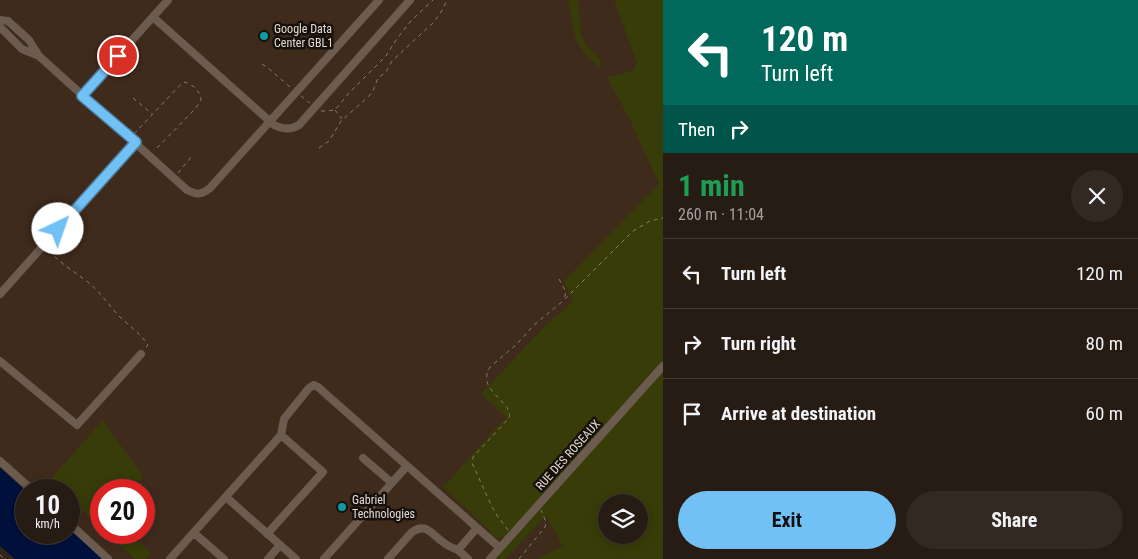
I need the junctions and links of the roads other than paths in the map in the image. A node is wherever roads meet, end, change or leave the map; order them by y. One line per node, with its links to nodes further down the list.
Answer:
1 (168, 0): 4 (street)
2 (379, 0): 9 (street)
3 (410, 0): 9 (street)
4 (153, 17): 8 (street); 9 (street)
5 (0, 20): 7 (street)
6 (0, 27): 7 (street)
7 (38, 56): 8 (street)
8 (82, 96): 10 (street)
9 (270, 122): 10 (street)
10 (133, 140): 11 (street)
11 (0, 294)
12 (140, 354): 13 (street)
13 (0, 361)
14 (663, 366): 27 (street, RUE DES ROSEAUX)
15 (281, 435): 18 (street); 21 (street); 25 (street)
16 (363, 458): 20 (street)
17 (0, 461): 19 (street)
18 (407, 466): 20 (street); 22 (street)
19 (20, 479)
20 (392, 483): 34 (street)
21 (226, 496): 24 (street); 25 (street)
22 (476, 528): 27 (street); 28 (street)
23 (80, 533): 29 (street)
24 (194, 533): 30 (street); 31 (street)
25 (267, 534): 26 (street)
26 (280, 545): 32 (street); 33 (street)
27 (500, 548): 37 (street, RUE DES ROSEAUX)
28 (458, 550): 35 (street); 36 (street)
29 (108, 559)
30 (170, 559)
31 (224, 559)
32 (268, 559)
33 (296, 559)
34 (324, 559)
35 (388, 559)
36 (468, 559)
37 (490, 559)

